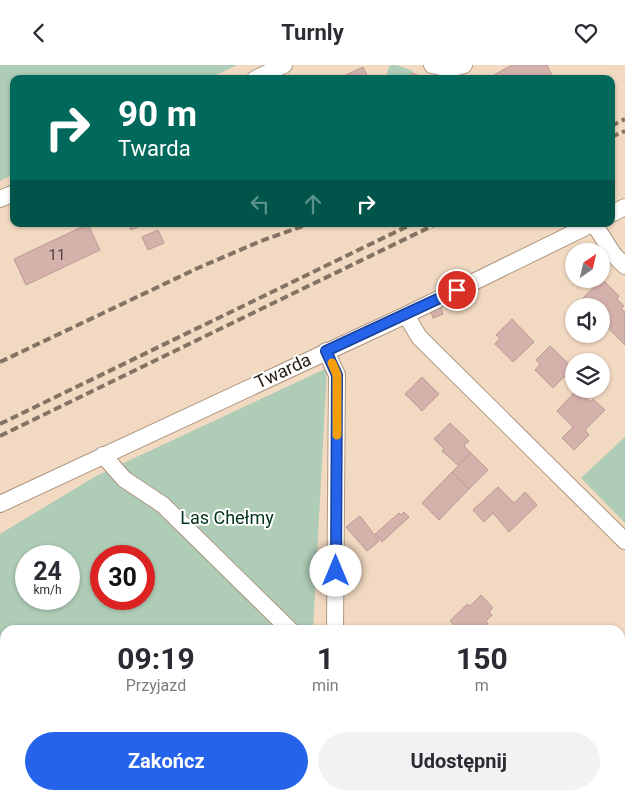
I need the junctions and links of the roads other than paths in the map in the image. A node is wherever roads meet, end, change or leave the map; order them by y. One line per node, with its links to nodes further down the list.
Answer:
1 (284, 65): 4 (street)
2 (432, 65): 3 (street)
3 (464, 65)
4 (263, 75)
5 (587, 227): 8 (street, Twarda)
6 (595, 227): 7 (street)
7 (625, 266)
8 (406, 315): 9 (street, Twarda); 12 (street)
9 (326, 351): 10 (street, Twarda); 14 (street)
10 (102, 455): 11 (street, Twarda); 13 (street)
11 (0, 504)
12 (625, 541)
13 (285, 625)
14 (335, 625)

